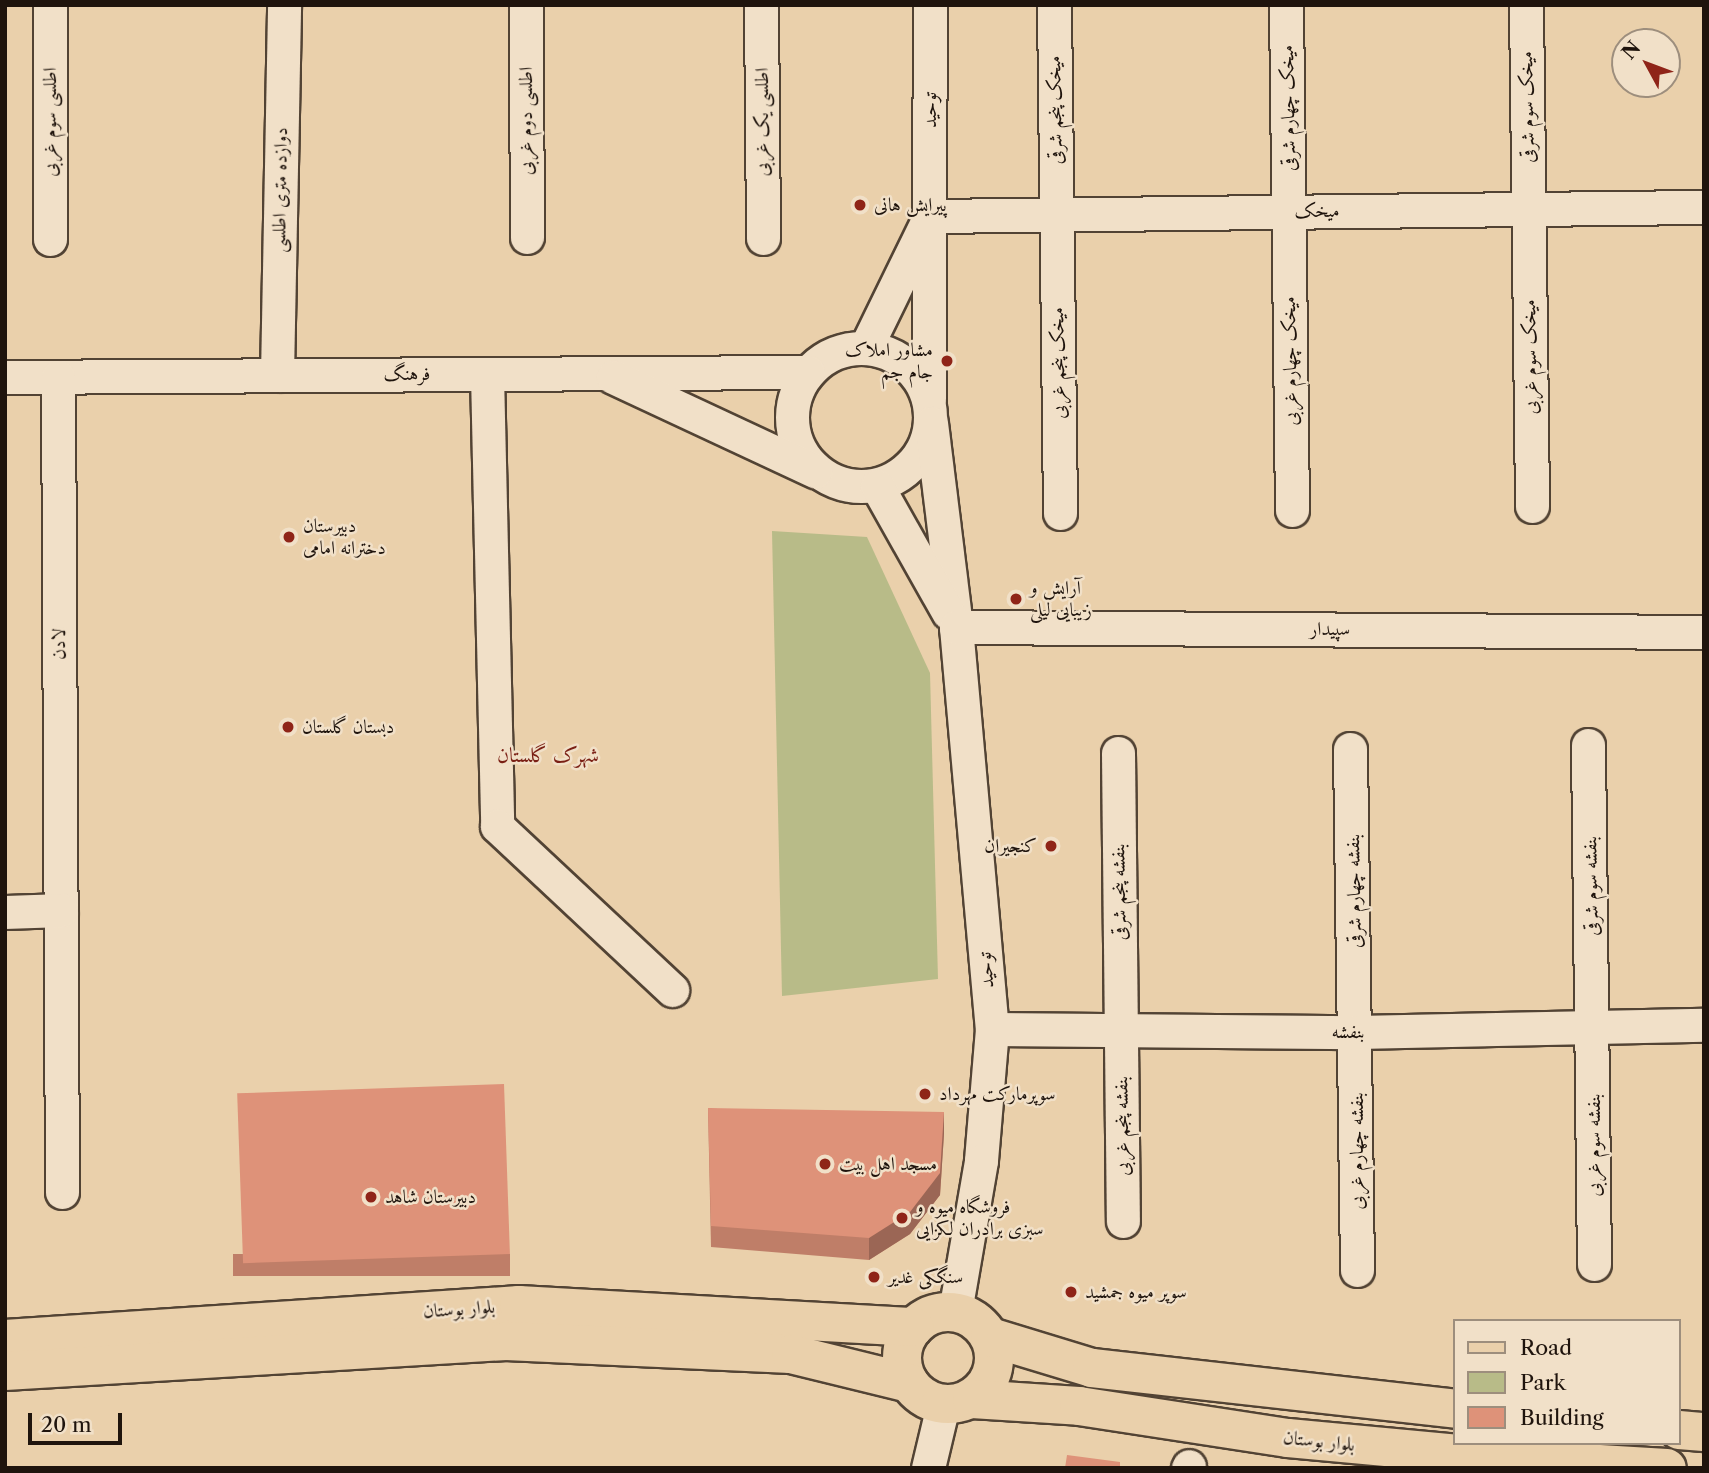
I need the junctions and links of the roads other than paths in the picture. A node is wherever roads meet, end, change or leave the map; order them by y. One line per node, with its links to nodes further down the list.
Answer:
1 (50, 5): 16 (street, اطلسی سوم غربی)
2 (284, 5): 21 (street, دوازده متری اطلسی)
3 (526, 5): 14 (street, اطلسی دوم غربی)
4 (761, 5): 15 (street, اطلسی یک غربی)
5 (930, 5): 13 (street, توحید)
6 (1054, 5): 12 (street, میخک پنجم شرقی)
7 (1286, 5): 11 (street, میخک چهارم شرقی)
8 (1526, 5): 10 (street, میخک سوم شرقی)
9 (1704, 207): 10 (street, میخک)
10 (1528, 209): 11 (street, میخک); 27 (street, میخک سوم غربی)
11 (1289, 211): 12 (street, میخک); 28 (street, میخک چهارم غربی)
12 (1056, 214): 13 (street, میخک); 29 (street, میخک پنجم غربی)
13 (930, 216): 17 (street, توحید); 24 (street, توحید)
14 (527, 237)
15 (763, 238)
16 (50, 239)
17 (866, 347): 18 (street); 24 (street)
18 (808, 372): 19 (street, فرهنگ); 25 (street)
19 (604, 373): 20 (street, فرهنگ); 25 (street)
20 (488, 374): 21 (street, فرهنگ); 37 (street)
21 (277, 375): 23 (street, فرهنگ)
22 (5, 377): 23 (street, فرهنگ)
23 (58, 377): 35 (street, لادن)
24 (930, 412): 26 (street); 30 (street, توحید)
25 (816, 471): 26 (street)
26 (877, 486): 30 (street, توحید)
27 (1532, 506)
28 (1292, 510)
29 (1060, 513)
30 (956, 627): 31 (street, سپیدار); 40 (street, توحید)
31 (1704, 632)
32 (1588, 745): 39 (street, بنفشه سوم شرقی)
33 (1350, 749): 42 (street, بنفشه چهارم شرقی)
34 (1118, 753): 41 (street, بنفشه پنجم شرقی)
35 (61, 910): 36 (street); 43 (street, لادن)
36 (5, 912)
37 (672, 990)
38 (1704, 1025): 39 (street, بنفشه)
39 (1595, 1026): 42 (street, بنفشه); 45 (street, بنفشه سوم غربی)
40 (992, 1029): 41 (street, بنفشه); 47 (street, توحید)
41 (1120, 1031): 42 (street, بنفشه); 44 (street, بنفشه پنجم غربی)
42 (1357, 1032): 46 (street, بنفشه چهارم غربی)
43 (62, 1192)
44 (1124, 1221)
45 (1594, 1264)
46 (1357, 1270)
47 (955, 1311): 48 (main road); 49 (main road)
48 (914, 1327): 50 (main road, بلوار بوستان); 52 (main road)
49 (990, 1337): 53 (main road); 54 (main road)
50 (5, 1339)
51 (5, 1371): 52 (main road, بلوار بوستان)
52 (909, 1383): 53 (main road)
53 (957, 1402): 57 (street); 58 (main road, بلوار بوستان)
54 (1454, 1409)
55 (1681, 1430): 56 (main road)
56 (1704, 1432)
57 (928, 1468)
58 (1667, 1468)

